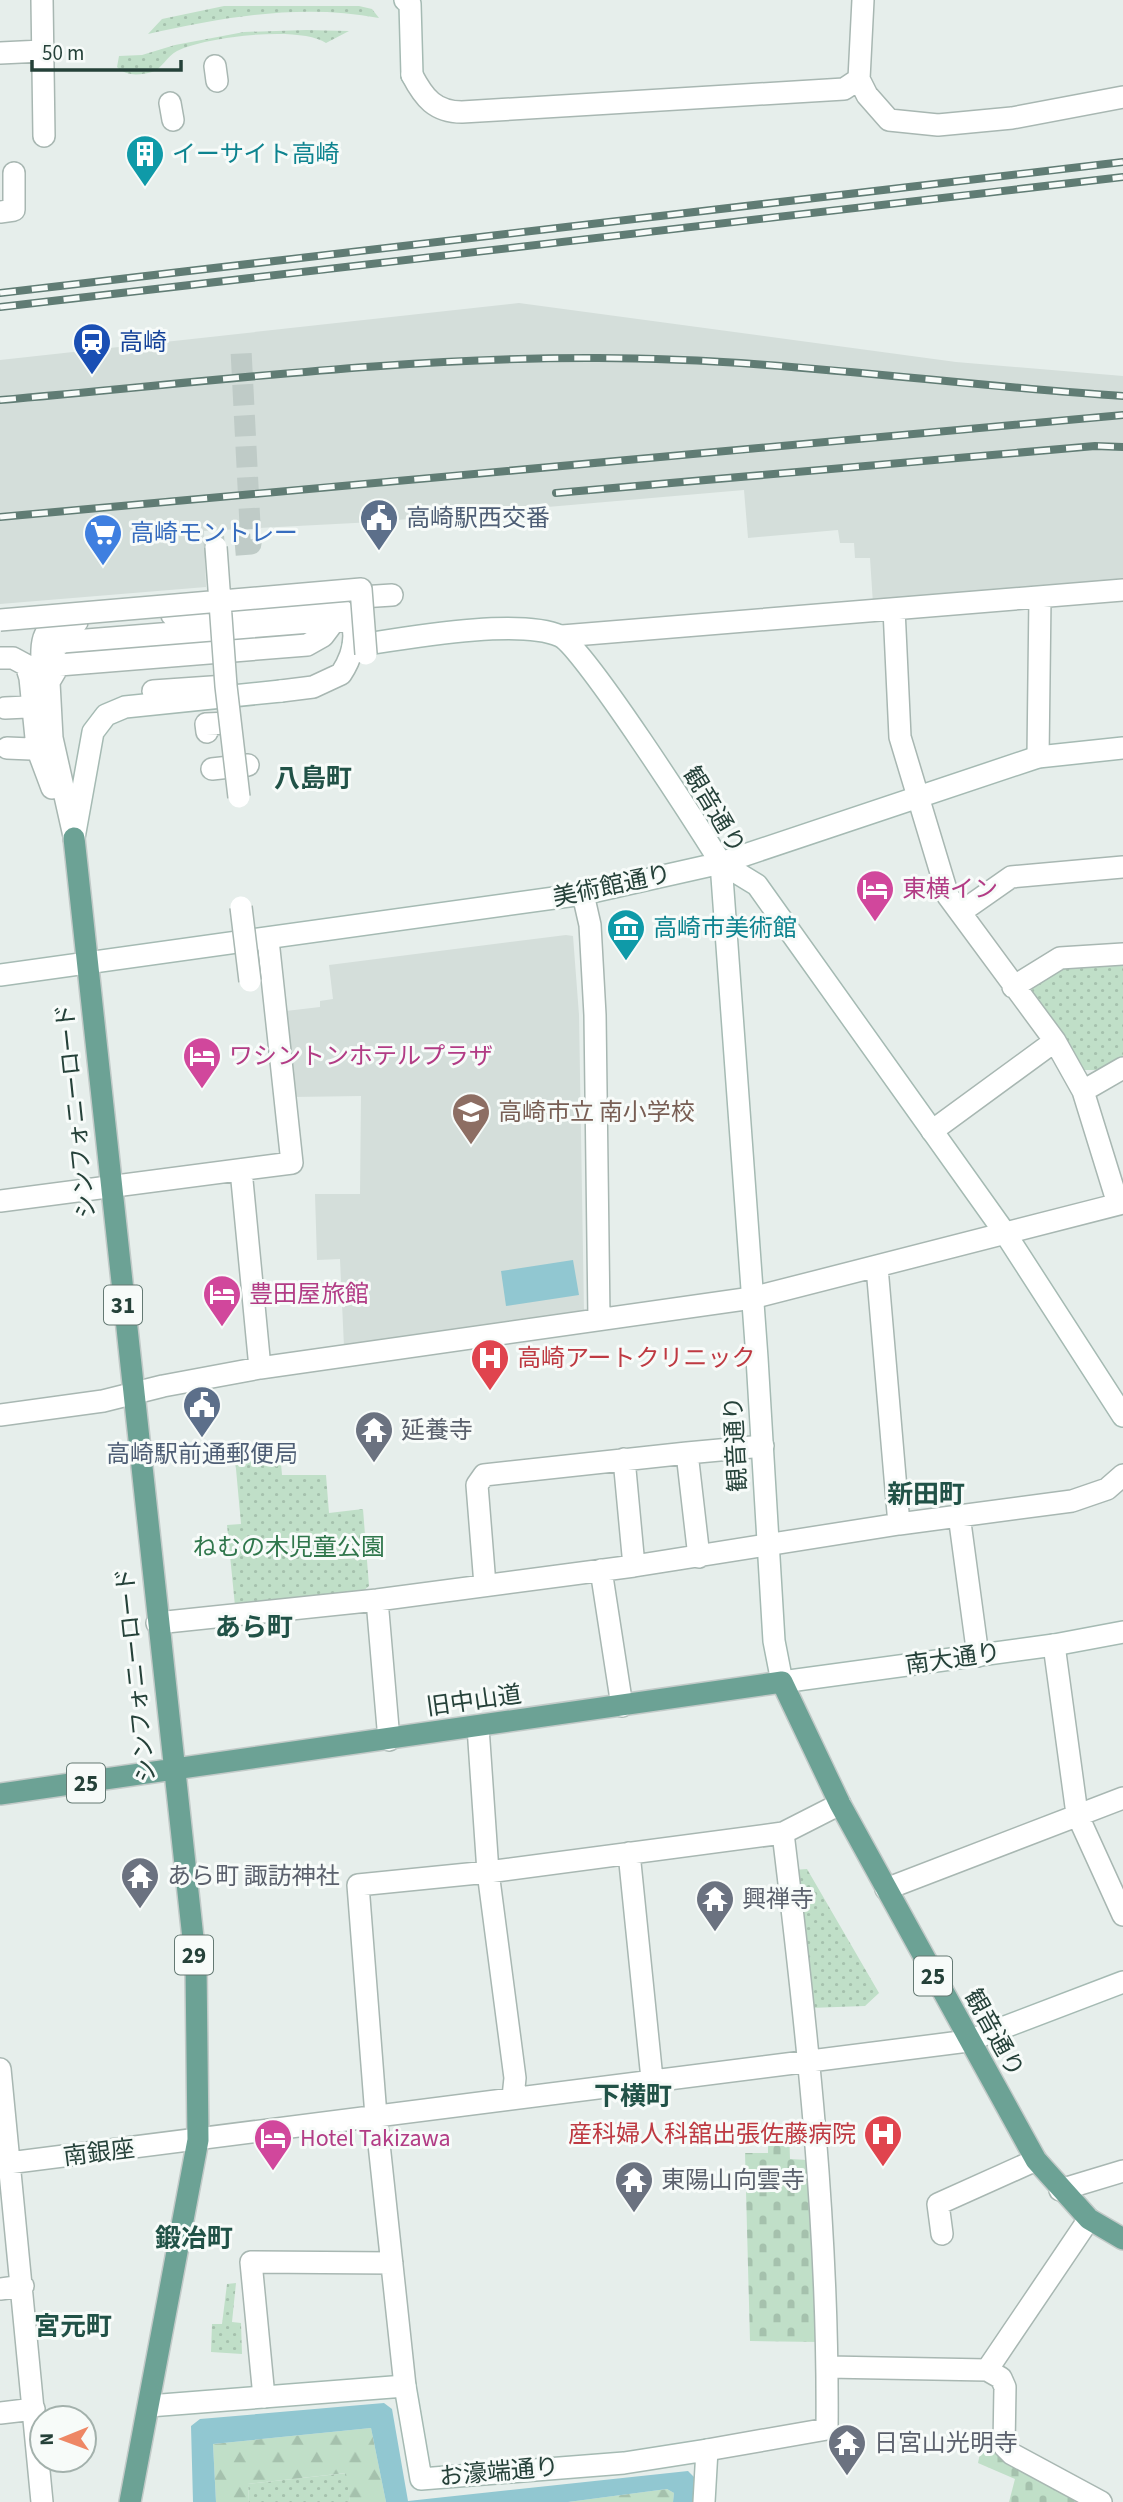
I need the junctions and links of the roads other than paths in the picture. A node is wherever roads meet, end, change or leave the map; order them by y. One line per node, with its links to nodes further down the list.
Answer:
1 (41, 0): 4 (street)
2 (405, 0): 6 (street)
3 (863, 0): 6 (street)
4 (42, 51): 5 (street); 8 (street)
5 (0, 53)
6 (859, 79): 7 (street)
7 (1123, 97)
8 (44, 136)
9 (14, 173): 11 (street)
10 (26, 212): 11 (street)
11 (0, 213)
12 (216, 547): 17 (street, bridge)
13 (1123, 590): 16 (street)
14 (392, 595): 15 (street)
15 (360, 597): 17 (street, bridge); 23 (street, bridge)
16 (1040, 597): 18 (street); 34 (street)
17 (220, 600): 19 (street, bridge); 25 (street, bridge)
18 (894, 609): 21 (street); 39 (street)
19 (0, 620)
20 (340, 620): 22 (street); 37 (street); 37 (street)
21 (562, 636): 22 (street); 41 (street, 観音通り)
22 (353, 646): 40 (street)
23 (374, 654)
24 (0, 659): 40 (street)
25 (226, 686): 26 (street); 29 (street, bridge)
26 (153, 691)
27 (27, 707): 28 (street)
28 (5, 708)
29 (234, 727): 30 (street); 35 (street, bridge)
30 (207, 732)
31 (7, 748): 32 (street)
32 (31, 748)
33 (1123, 748): 34 (street, 美術館通り)
34 (1038, 757): 39 (street, 美術館通り)
35 (242, 766): 36 (street); 38 (street, bridge)
36 (212, 769)
37 (60, 774): 40 (street)
38 (239, 797)
39 (920, 798): 41 (street, 美術館通り); 45 (street)
40 (74, 838): 48 (main road, シンフォニーロード / 31)
41 (721, 863): 43 (street, 美術館通り); 55 (street); 62 (street, 観音通り)
42 (1123, 867): 45 (street)
43 (583, 894): 46 (street, 美術館通り); 63 (street)
44 (241, 907): 50 (street, bridge)
45 (961, 912): 51 (street)
46 (268, 940): 48 (street, 美術館通り); 56 (street)
47 (1123, 954): 51 (street)
48 (87, 962): 49 (street, 美術館通り); 57 (main road, シンフォニーロード / 31)
49 (0, 975)
50 (250, 981)
51 (1013, 986): 52 (street)
52 (1055, 1041): 54 (street); 55 (street)
53 (1123, 1068): 54 (street)
54 (1083, 1091): 59 (street)
55 (932, 1131): 60 (street)
56 (241, 1170): 57 (street); 64 (street)
57 (111, 1188): 58 (street); 65 (main road, シンフォニーロード / 31)
58 (0, 1200)
59 (1121, 1203): 60 (street)
60 (1005, 1233): 61 (street); 67 (street)
61 (877, 1267): 62 (street); 73 (street)
62 (752, 1298): 63 (street); 68 (street, 観音通り)
63 (599, 1319): 64 (street)
64 (260, 1368): 65 (street)
65 (133, 1393): 66 (street); 80 (main road, シンフォニーロード / 31)
66 (0, 1415)
67 (1123, 1416)
68 (763, 1446): 69 (street); 74 (street, 観音通り)
69 (687, 1453): 70 (street); 75 (street)
70 (624, 1459): 76 (street); 78 (street)
71 (1123, 1475): 72 (street)
72 (959, 1515): 73 (street); 83 (street)
73 (899, 1524): 74 (street)
74 (769, 1546): 75 (street); 84 (street, 観音通り)
75 (699, 1557): 76 (street)
76 (634, 1566): 77 (street)
77 (601, 1570): 78 (street); 85 (street)
78 (485, 1585): 79 (street)
79 (377, 1600): 80 (street); 87 (street)
80 (157, 1623): 88 (main road, シンフォニーロード / 31)
81 (1123, 1632): 82 (street, 南大通り)
82 (1054, 1645): 83 (street, 南大通り); 92 (street)
83 (978, 1656): 84 (street, 南大通り)
84 (782, 1682): 85 (main road, 旧中山道 / 25); 91 (main road, 観音通り / 25)
85 (622, 1706): 86 (main road, 旧中山道 / 25)
86 (478, 1727): 87 (main road, 旧中山道 / 25); 95 (street)
87 (389, 1740): 88 (main road, 旧中山道 / 25)
88 (173, 1771): 89 (main road, 25); 105 (main road, シンフォニーロード / 29)
89 (0, 1794)
90 (1123, 1798): 92 (street)
91 (840, 1804): 93 (street); 96 (main road, 観音通り / 25)
92 (1077, 1814): 96 (street); 97 (street)
93 (783, 1833): 94 (street); 100 (street)
94 (629, 1853): 95 (street); 102 (street)
95 (488, 1872): 103 (street); 104 (street)
96 (886, 1889): 99 (main road, 観音通り / 25)
97 (1123, 1915)
98 (1123, 1982): 99 (street, 南銀座)
99 (968, 2041): 100 (street, 南銀座); 106 (main road, 観音通り / 25)
100 (810, 2059): 102 (street, 南銀座); 116 (street)
101 (0, 2069): 107 (street)
102 (652, 2079): 103 (street, 南銀座)
103 (513, 2097): 104 (street, 南銀座)
104 (376, 2116): 105 (street, 南銀座); 113 (street)
105 (198, 2140): 107 (street, 南銀座); 121 (main road, シンフォニーロード / 29)
106 (1036, 2160): 109 (main road, 観音通り / 25); 111 (street)
107 (6, 2164): 114 (street)
108 (1123, 2171): 109 (street)
109 (1060, 2190): 110 (main road, 観音通り / 25)
110 (1089, 2219): 112 (main road, 観音通り / 25); 117 (street)
111 (942, 2234)
112 (1123, 2239)
113 (392, 2263): 118 (street); 119 (street)
114 (23, 2286): 115 (street); 120 (street)
115 (0, 2289)
116 (828, 2367): 117 (street); 124 (street)
117 (987, 2370): 129 (street)
118 (405, 2386): 119 (street); 124 (street, お濠端通り)
119 (264, 2397): 121 (street)
120 (34, 2404)
121 (149, 2406): 127 (main road, シンフォニーロード / 29)
122 (28, 2410): 123 (street)
123 (0, 2413)
124 (707, 2450): 128 (street)
125 (40, 2474): 126 (street)
126 (42, 2502)
127 (130, 2502)
128 (704, 2502)
129 (1101, 2502)

